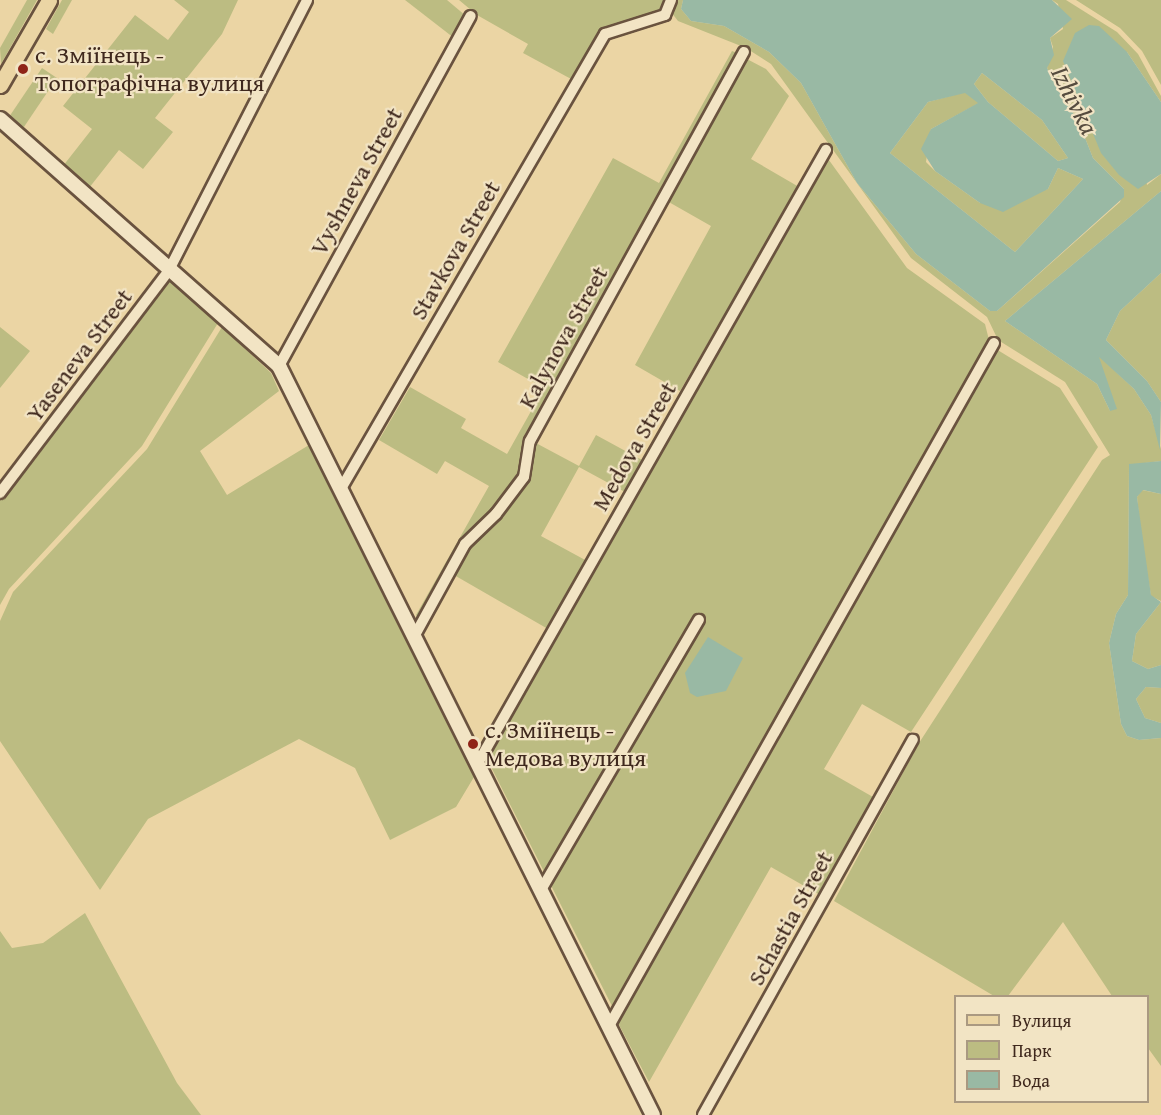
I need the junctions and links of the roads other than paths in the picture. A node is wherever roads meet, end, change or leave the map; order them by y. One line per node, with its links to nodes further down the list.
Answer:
1 (49, 0): 6 (main road)
2 (307, 0): 9 (street, Yaseneva Street)
3 (671, 0): 12 (street, Stavkova Street)
4 (471, 16): 11 (street, Vyshneva Street)
5 (744, 52): 15 (street, Kalynova Street)
6 (0, 85)
7 (0, 119): 9 (street)
8 (826, 150): 17 (street, Medova Street)
9 (169, 270): 11 (street); 13 (street, Yaseneva Street)
10 (994, 343): 19 (street)
11 (279, 366): 12 (street)
12 (342, 488): 15 (street)
13 (0, 493)
14 (699, 620): 18 (street)
15 (415, 635): 17 (street)
16 (913, 740): 21 (street, Schastia Street)
17 (478, 763): 18 (street)
18 (541, 890): 19 (street)
19 (609, 1026): 20 (street)
20 (653, 1115)
21 (703, 1115)

